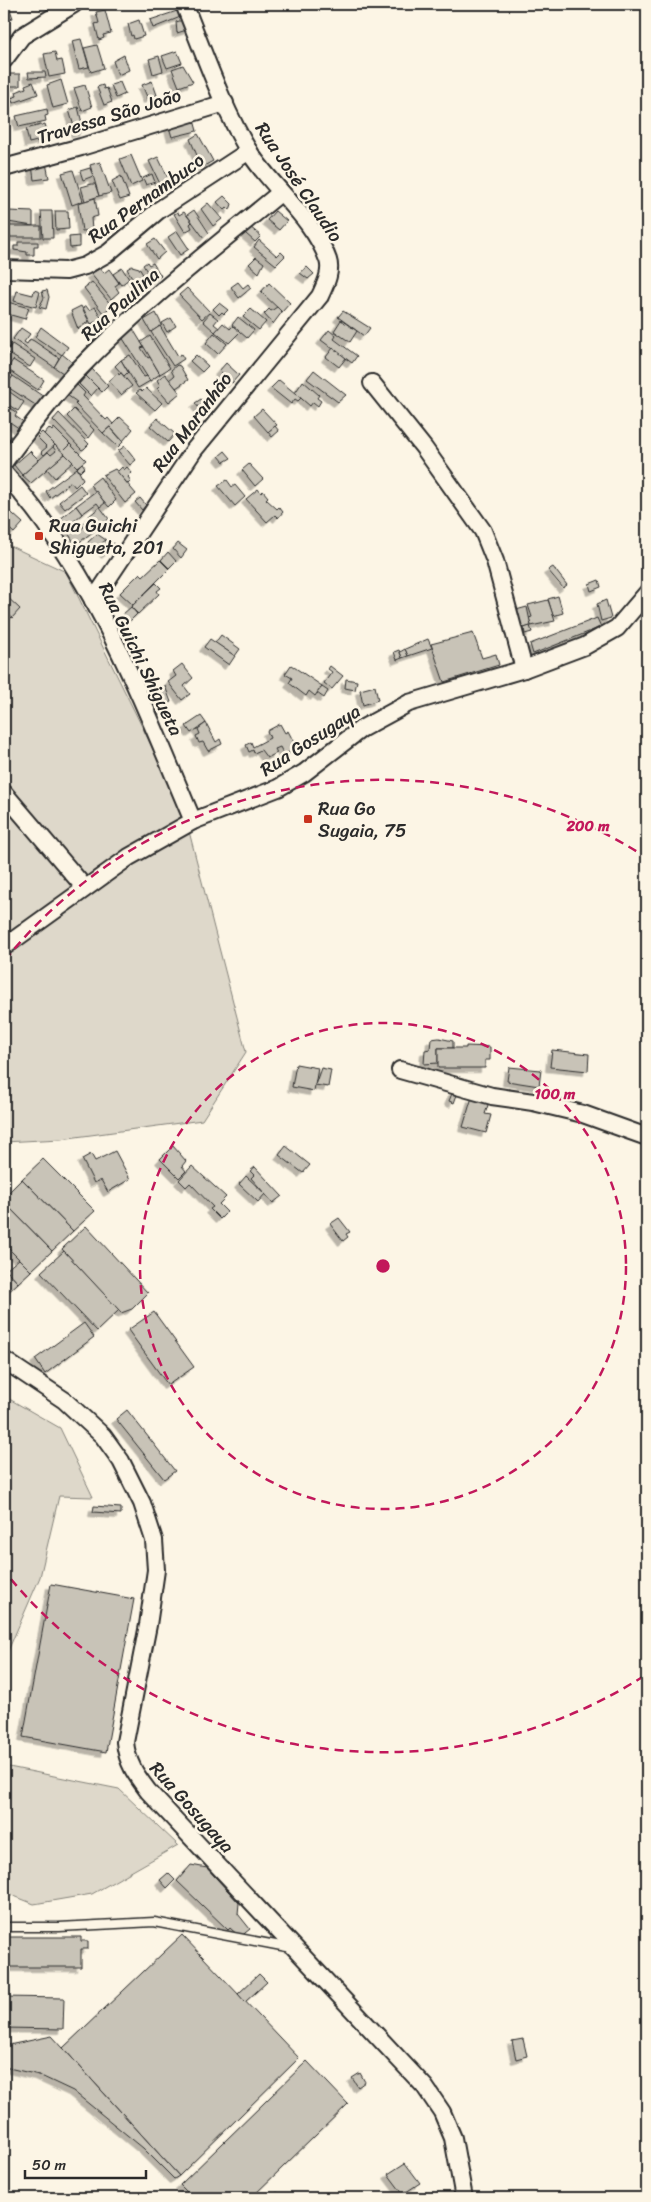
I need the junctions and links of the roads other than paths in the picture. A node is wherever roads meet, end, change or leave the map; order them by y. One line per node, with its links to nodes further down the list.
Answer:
1 (74, 4): 3 (street)
2 (184, 4): 4 (street, Rua José Claudio)
3 (4, 60)
4 (225, 103): 5 (street, Rua José Claudio); 6 (street, Travessa São João)
5 (249, 151): 7 (street, Rua José Claudio); 8 (street, Rua Pernambuco)
6 (4, 168)
7 (280, 193): 9 (street, Rua José Claudio); 11 (street, Rua Paulina)
8 (4, 269)
9 (329, 274): 14 (street, Rua Maranhão)
10 (372, 383): 15 (street)
11 (4, 462)
12 (4, 473): 14 (street, Rua Guichi Shigueta)
13 (647, 593): 15 (street, Rua Gosugaya)
14 (93, 601): 17 (street, Rua Guichi Shigueta)
15 (524, 669): 17 (street, Rua Gosugaya)
16 (4, 793): 18 (street)
17 (193, 821): 18 (street, Rua Gosugaya)
18 (86, 888): 19 (street, Rua Gosugaya)
19 (4, 947)
20 (400, 1070): 21 (street)
21 (647, 1137)
22 (4, 1360): 24 (street, Rua Gosugaya)
23 (4, 1927): 24 (lane)
24 (294, 1949): 25 (street, Rua Gosugaya)
25 (464, 2198)

